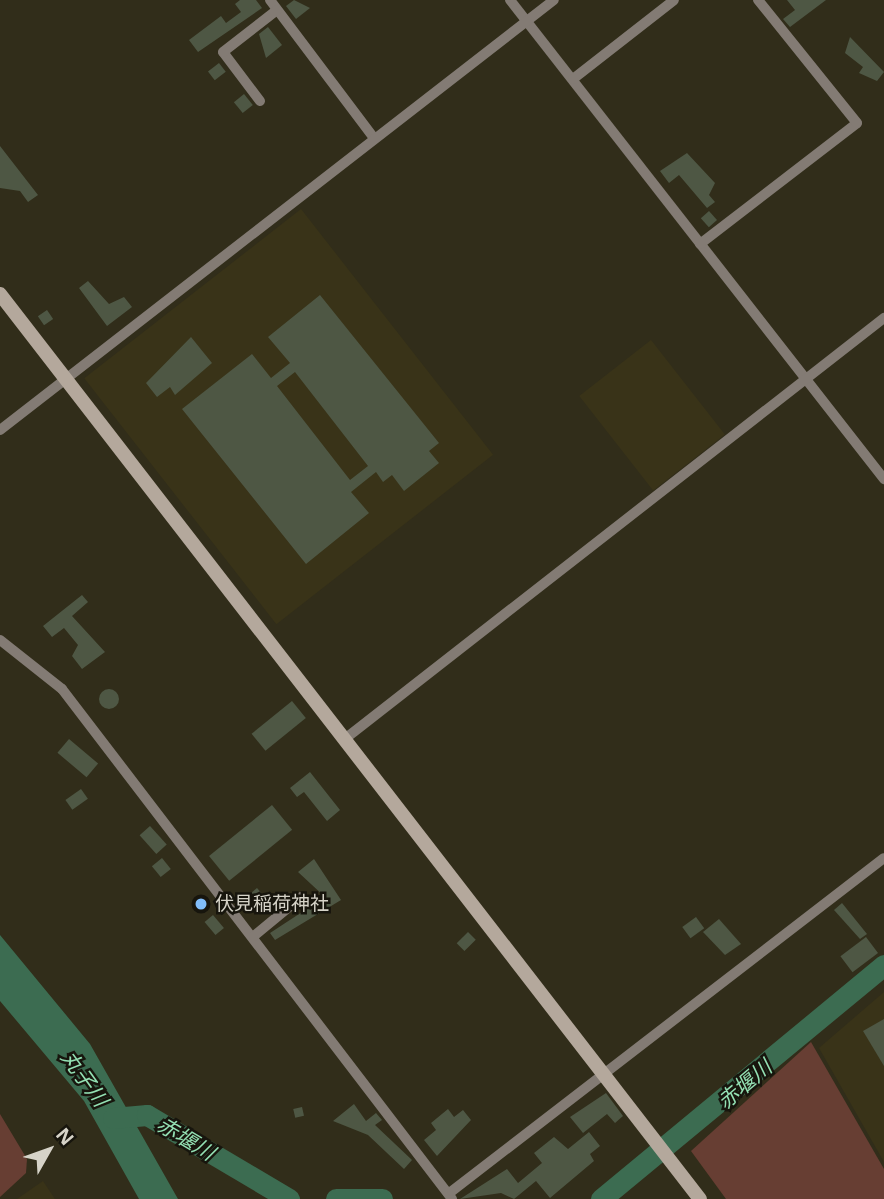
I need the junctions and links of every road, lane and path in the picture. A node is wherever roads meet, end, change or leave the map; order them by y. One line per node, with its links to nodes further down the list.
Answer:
1 (270, 0): 6 (street)
2 (510, 0): 7 (street)
3 (554, 0): 7 (street)
4 (674, 0): 8 (street)
5 (758, 0): 11 (street)
6 (277, 10): 9 (street); 10 (street)
7 (527, 21): 8 (street); 10 (street)
8 (573, 79): 11 (street)
9 (260, 102)
10 (374, 138): 14 (street)
11 (700, 244): 15 (street)
12 (0, 295): 14 (street)
13 (884, 318): 15 (street)
14 (66, 379): 16 (street); 19 (street)
15 (806, 379): 17 (street); 19 (street)
16 (0, 430)
17 (884, 479)
18 (0, 640): 22 (street)
19 (346, 738): 23 (street)
20 (884, 858): 23 (street)
21 (301, 897): 22 (street)
22 (254, 936): 24 (street)
23 (606, 1073): 24 (street); 25 (street)
24 (452, 1195)
25 (700, 1199)

